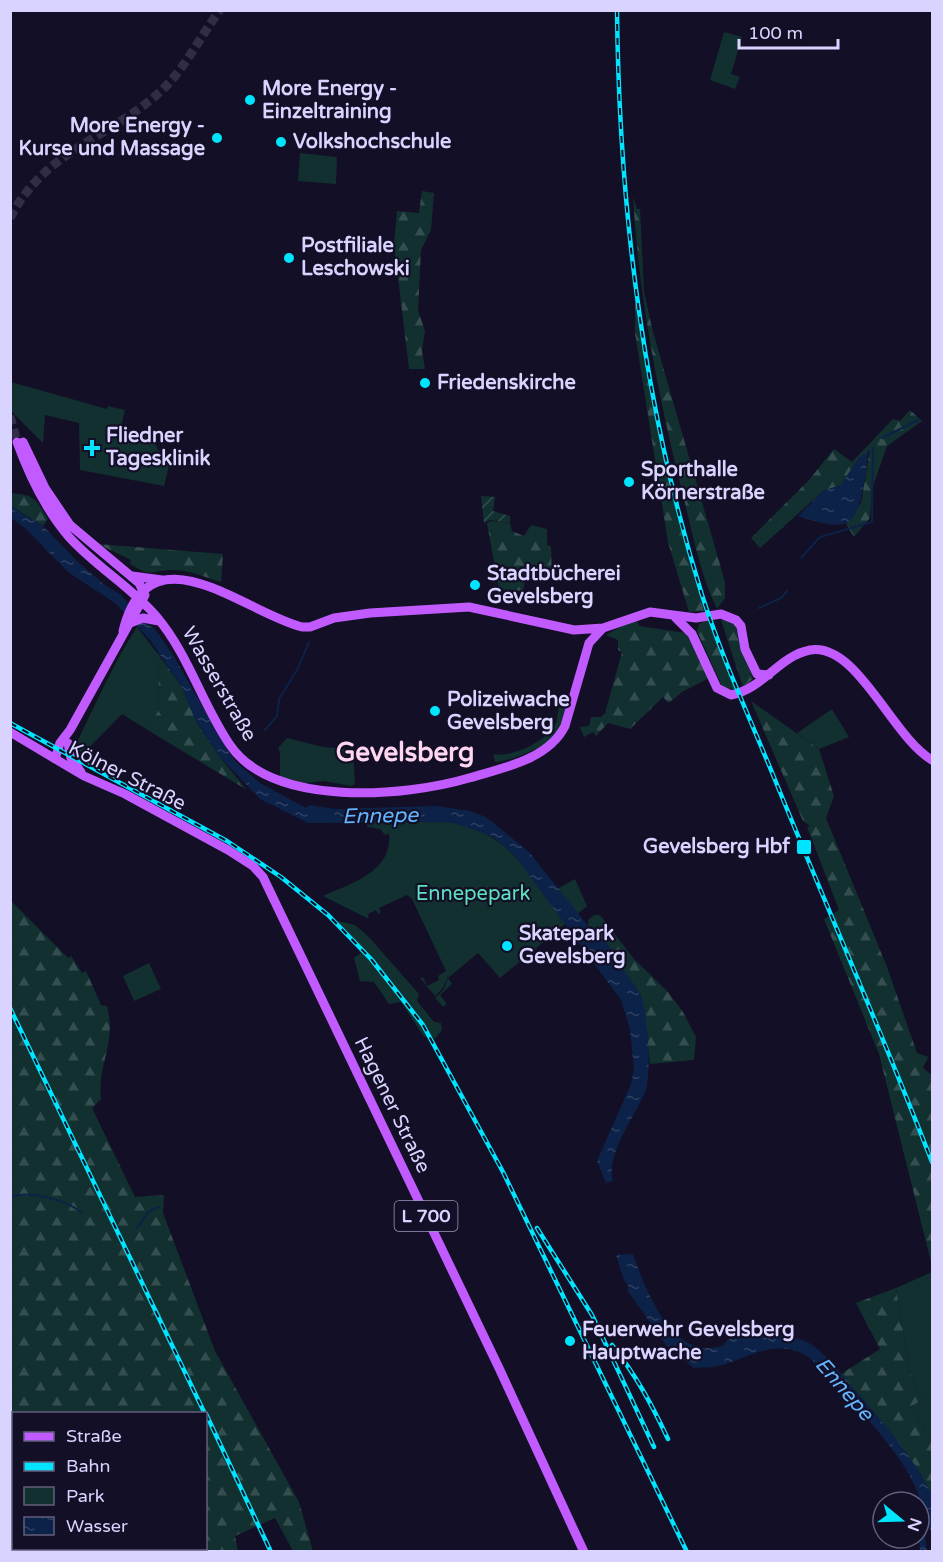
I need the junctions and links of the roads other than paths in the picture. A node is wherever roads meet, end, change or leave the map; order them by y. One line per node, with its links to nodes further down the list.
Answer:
1 (130, 575): 2 (main road); 3 (main road); 3 (main road)
2 (165, 580): 3 (main road); 8 (main road)
3 (140, 601): 6 (main road); 6 (main road); 10 (main road, Wasserstraße)
4 (675, 617): 5 (main road); 7 (main road); 9 (main road)
5 (704, 618): 9 (main road); 11 (main road)
6 (128, 621): 15 (main road)
7 (603, 628): 8 (main road); 10 (main road)
8 (574, 630): 10 (main road)
9 (693, 634): 13 (main road)
10 (589, 643)
11 (757, 674): 12 (main road); 13 (main road)
12 (769, 675): 13 (main road); 18 (main road)
13 (748, 689)
14 (10, 732): 16 (main road, Kölner Straße / L 700)
15 (64, 743): 16 (main road); 17 (main road); 19 (main road)
16 (39, 749): 17 (main road, Kölner Straße / L 700)
17 (55, 759): 19 (main road, Kölner Straße / L 700)
18 (933, 760)
19 (84, 776): 20 (main road, Kölner Straße / L 700)
20 (228, 850): 21 (main road, Hagener Straße / L 700)
21 (584, 1551)

